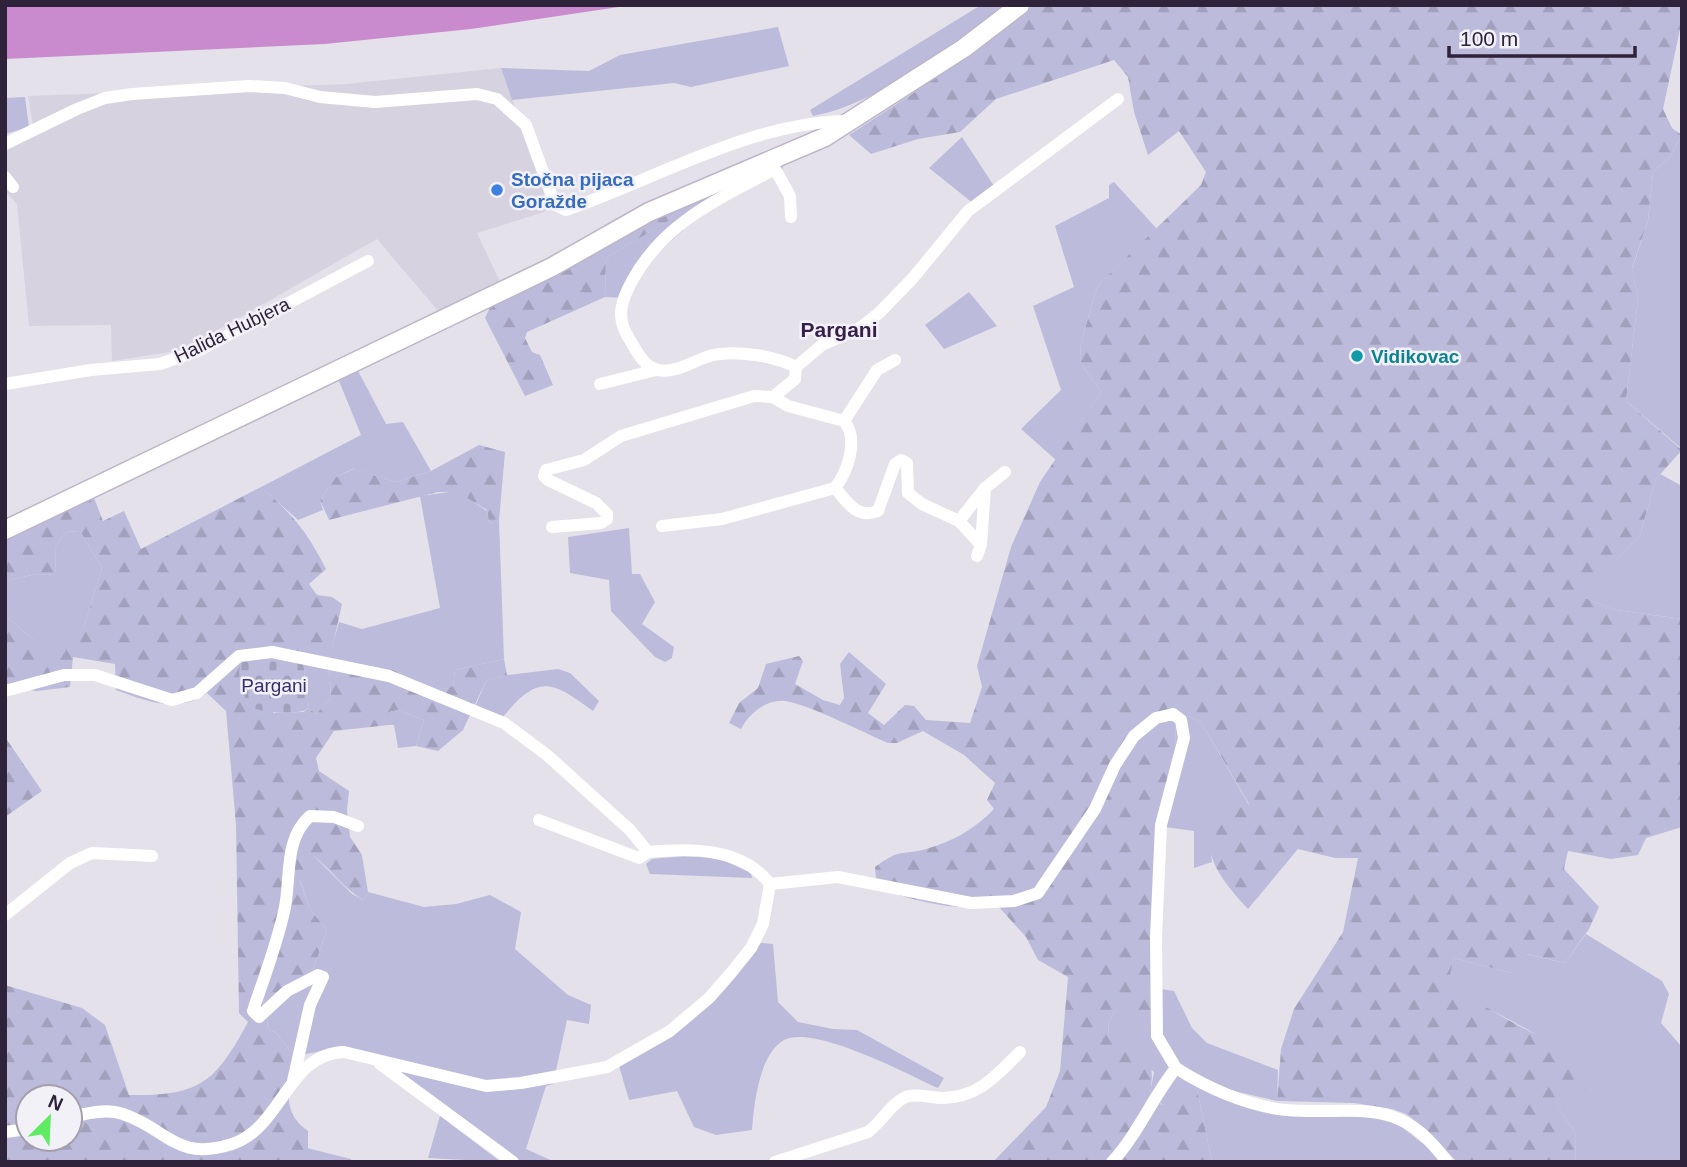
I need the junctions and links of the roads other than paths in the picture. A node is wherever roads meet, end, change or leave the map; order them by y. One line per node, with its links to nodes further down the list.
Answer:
1 (1020, 5): 3 (street)
2 (1118, 99): 9 (street)
3 (854, 121): 4 (street); 5 (street)
4 (5, 144)
5 (774, 164): 6 (street); 10 (street); 21 (street)
6 (791, 217)
7 (368, 261): 11 (street, Halida Hubjera)
8 (895, 360): 14 (street)
9 (796, 367): 10 (street); 13 (street)
10 (656, 370): 12 (street)
11 (5, 384)
12 (600, 384)
13 (773, 397): 14 (street); 20 (street)
14 (844, 421): 16 (street)
15 (1004, 472): 17 (street)
16 (835, 488): 18 (street); 19 (street)
17 (985, 488): 18 (street); 18 (street)
18 (959, 521)
19 (662, 526)
20 (552, 527)
21 (5, 530)
22 (5, 691): 25 (street)
23 (539, 820): 25 (street)
24 (358, 826): 32 (street)
25 (648, 852): 27 (street)
26 (152, 856): 28 (street)
27 (769, 884): 30 (street); 31 (street)
28 (5, 915)
29 (1020, 1052): 35 (street)
30 (377, 1062): 32 (street); 34 (street)
31 (1176, 1068): 36 (street); 37 (street)
32 (292, 1082): 33 (street)
33 (84, 1115)
34 (513, 1162)
35 (775, 1162)
36 (1112, 1162)
37 (1447, 1162)

